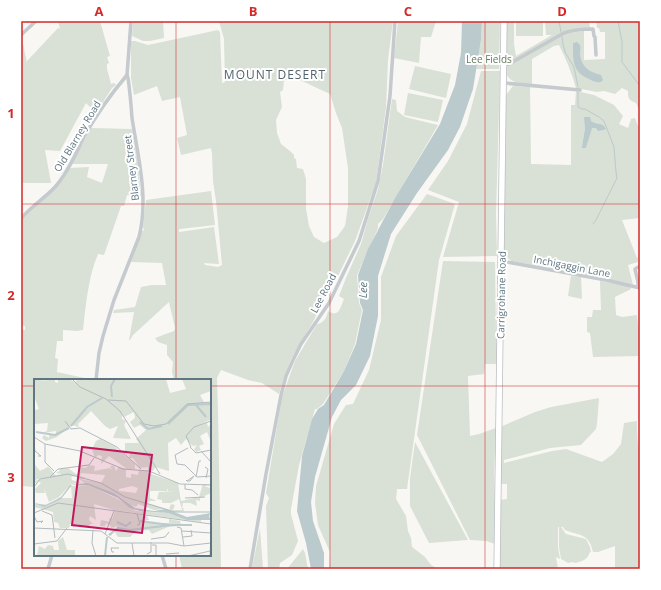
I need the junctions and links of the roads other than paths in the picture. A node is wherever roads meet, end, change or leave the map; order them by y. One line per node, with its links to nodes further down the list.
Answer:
1 (36, 21): 5 (street)
2 (131, 21): 8 (street, Blarney Street)
3 (395, 21): 20 (street, Lee Road)
4 (504, 21): 7 (highway, Carrigrohane Road)
5 (21, 35)
6 (595, 55): 7 (street)
7 (504, 65): 9 (highway, Carrigrohane Road)
8 (127, 75): 11 (street, Old Blarney Road); 15 (street, Blarney Street)
9 (504, 83): 10 (street); 12 (highway, Carrigrohane Road)
10 (580, 90)
11 (21, 219)
12 (502, 261): 14 (street, Inchigaggin Lane); 21 (highway, Carrigrohane Road)
13 (640, 266): 14 (street)
14 (639, 288)
15 (96, 379)
16 (52, 556): 18 (street)
17 (162, 556): 19 (street)
18 (48, 569)
19 (166, 569)
20 (250, 569)
21 (498, 569)

